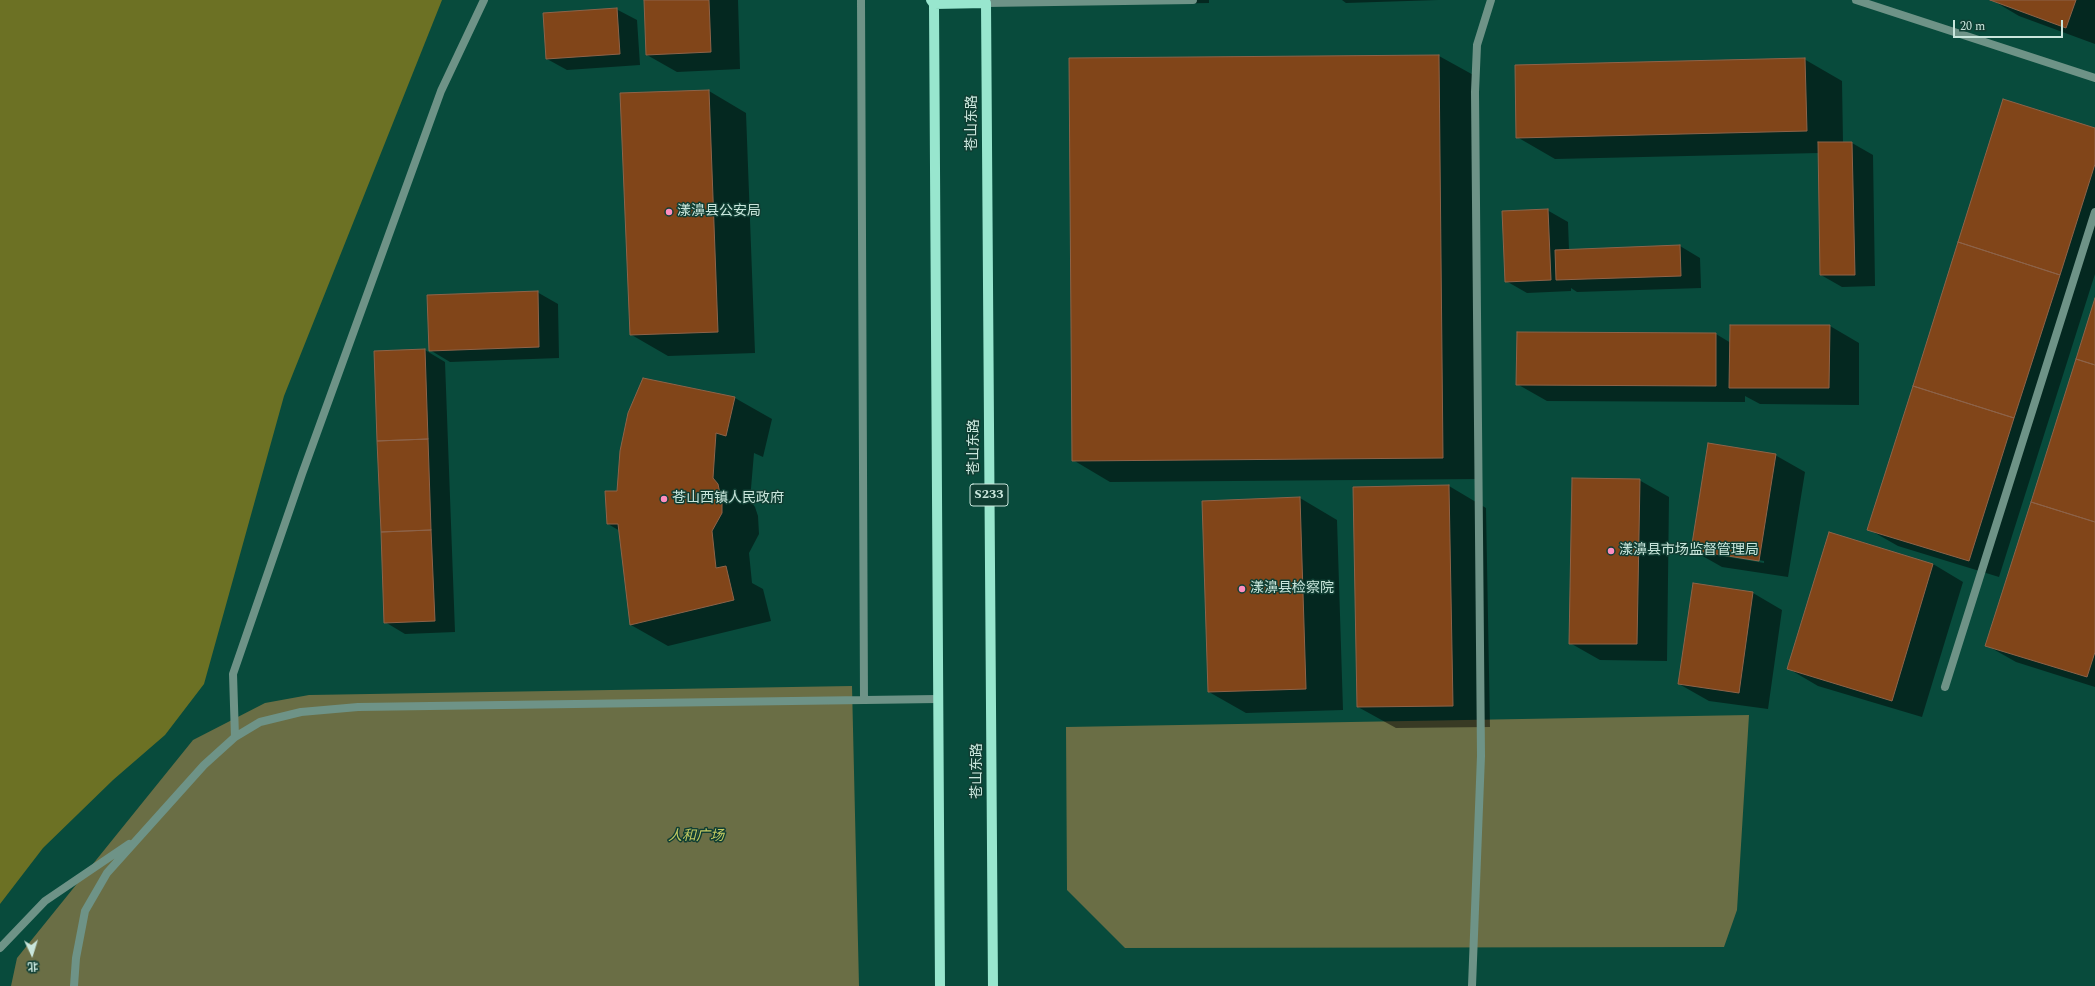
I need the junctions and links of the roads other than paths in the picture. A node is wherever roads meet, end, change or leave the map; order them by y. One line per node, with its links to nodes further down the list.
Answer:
1 (484, 0): 13 (street)
2 (861, 0): 12 (street)
3 (1193, 0): 7 (street)
4 (1491, 0): 19 (street)
5 (1856, 0): 8 (street)
6 (933, 2): 7 (main road); 11 (main road)
7 (986, 3): 18 (main road, 苍山东路 / S233)
8 (2095, 78)
9 (2095, 212): 10 (street)
10 (1945, 687)
11 (937, 699): 12 (street); 17 (main road)
12 (864, 700): 13 (street)
13 (235, 737): 14 (street)
14 (141, 835): 15 (street); 16 (street)
15 (0, 948)
16 (74, 986)
17 (940, 986)
18 (993, 986)
19 (1472, 986)

